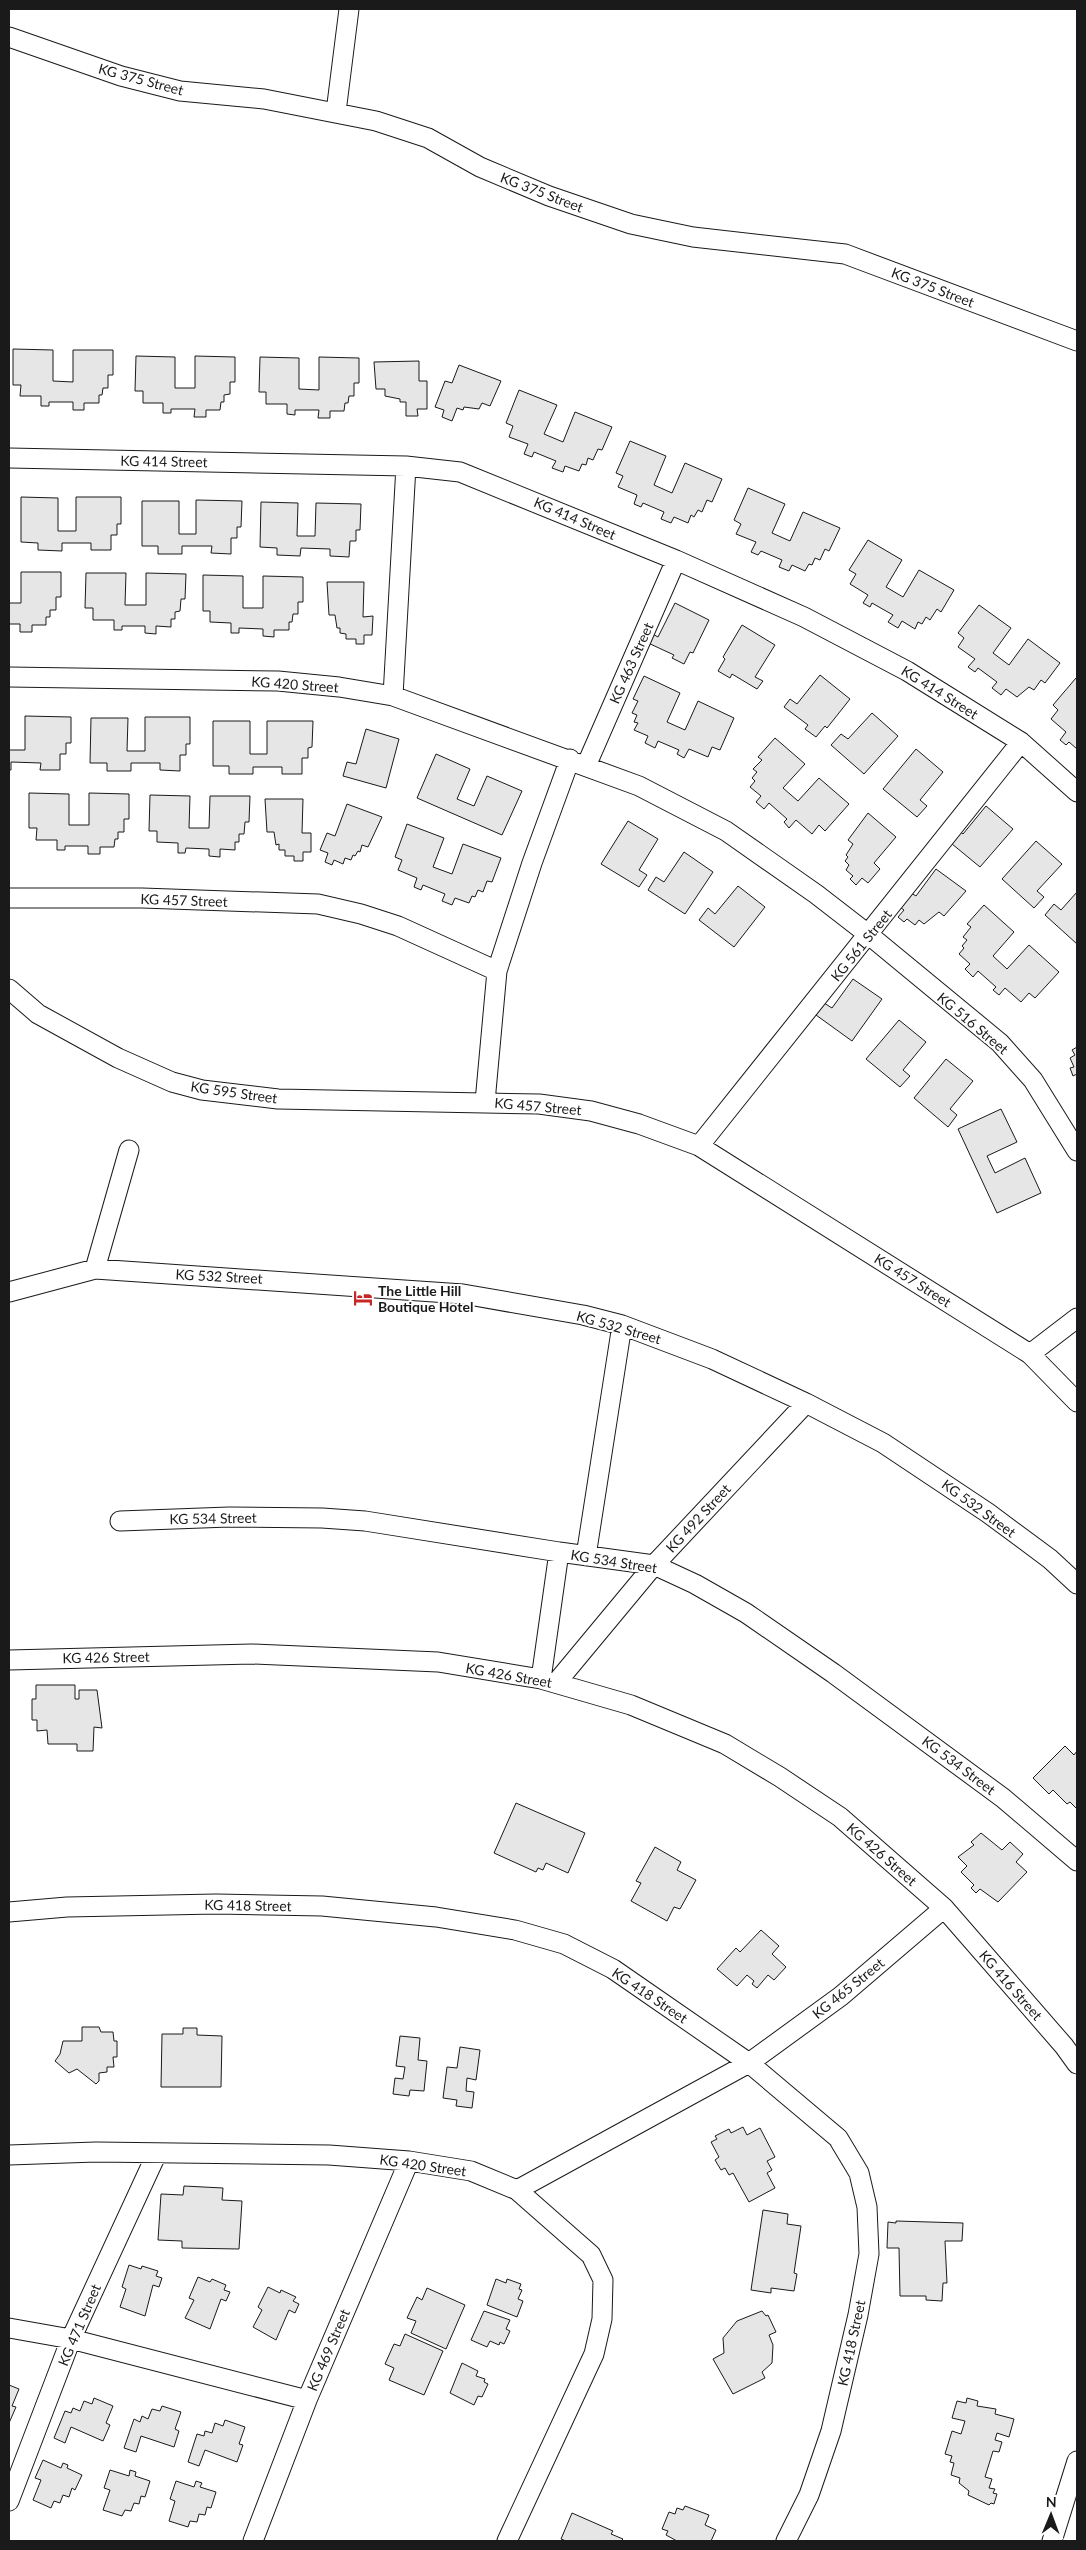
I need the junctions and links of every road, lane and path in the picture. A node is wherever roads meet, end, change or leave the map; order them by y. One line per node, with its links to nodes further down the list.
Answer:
1 (349, 9): 3 (street)
2 (9, 37): 3 (street, KG 375 Street)
3 (336, 112): 4 (street, KG 375 Street)
4 (1077, 341)
5 (9, 458): 6 (street, KG 414 Street)
6 (406, 466): 7 (street, KG 414 Street); 9 (street)
7 (676, 560): 10 (street, KG 414 Street); 11 (street, KG 463 Street)
8 (9, 677): 9 (street, KG 420 Street)
9 (393, 696): 11 (street, KG 420 Street)
10 (1021, 742): 12 (street, KG 414 Street); 14 (street, KG 561 Street)
11 (578, 763): 14 (street, KG 516 Street); 15 (street, KG 463 Street)
12 (1077, 792)
13 (9, 898): 15 (street, KG 457 Street)
14 (869, 935): 18 (street, KG 561 Street); 20 (street, KG 516 Street)
15 (497, 971): 17 (street, KG 457 Street)
16 (9, 989): 17 (street, KG 595 Street)
17 (486, 1102): 18 (street, KG 457 Street)
18 (699, 1146): 25 (street, KG 457 Street)
19 (129, 1150): 21 (street)
20 (1077, 1152)
21 (95, 1269): 22 (street, KG 532 Street); 24 (street, KG 532 Street)
22 (9, 1292)
23 (1077, 1318): 25 (street)
24 (622, 1325): 26 (street, KG 532 Street); 30 (street)
25 (1030, 1354): 27 (street, KG 457 Street)
26 (806, 1402): 31 (street, KG 492 Street); 32 (street, KG 532 Street)
27 (1077, 1402)
28 (120, 1521): 29 (street, KG 534 Street)
29 (559, 1552): 30 (street, KG 534 Street); 34 (street)
30 (586, 1556): 31 (street, KG 534 Street)
31 (654, 1564): 34 (street, KG 492 Street); 35 (street, KG 534 Street)
32 (1077, 1584)
33 (10, 1655): 34 (street, KG 426 Street)
34 (548, 1681): 36 (street, KG 426 Street)
35 (1077, 1861)
36 (944, 1908): 38 (street, KG 465 Street); 39 (street, KG 416 Street)
37 (9, 1912): 38 (street, KG 418 Street)
38 (749, 2063): 43 (street, KG 465 Street); 51 (street, KG 418 Street)
39 (1077, 2064)
40 (157, 2153): 41 (street, KG 420 Street); 42 (street, KG 420 Street); 45 (street, KG 471 Street)
41 (9, 2155)
42 (409, 2161): 43 (street, KG 420 Street); 46 (street, KG 469 Street)
43 (517, 2190): 50 (street, KG 420 Street)
44 (9, 2328): 45 (street)
45 (71, 2339): 46 (street); 48 (street, KG 471 Street)
46 (307, 2400): 49 (street, KG 469 Street)
47 (1077, 2460): 52 (street)
48 (9, 2501)
49 (253, 2541)
50 (506, 2541)
51 (786, 2541)
52 (1052, 2541)

